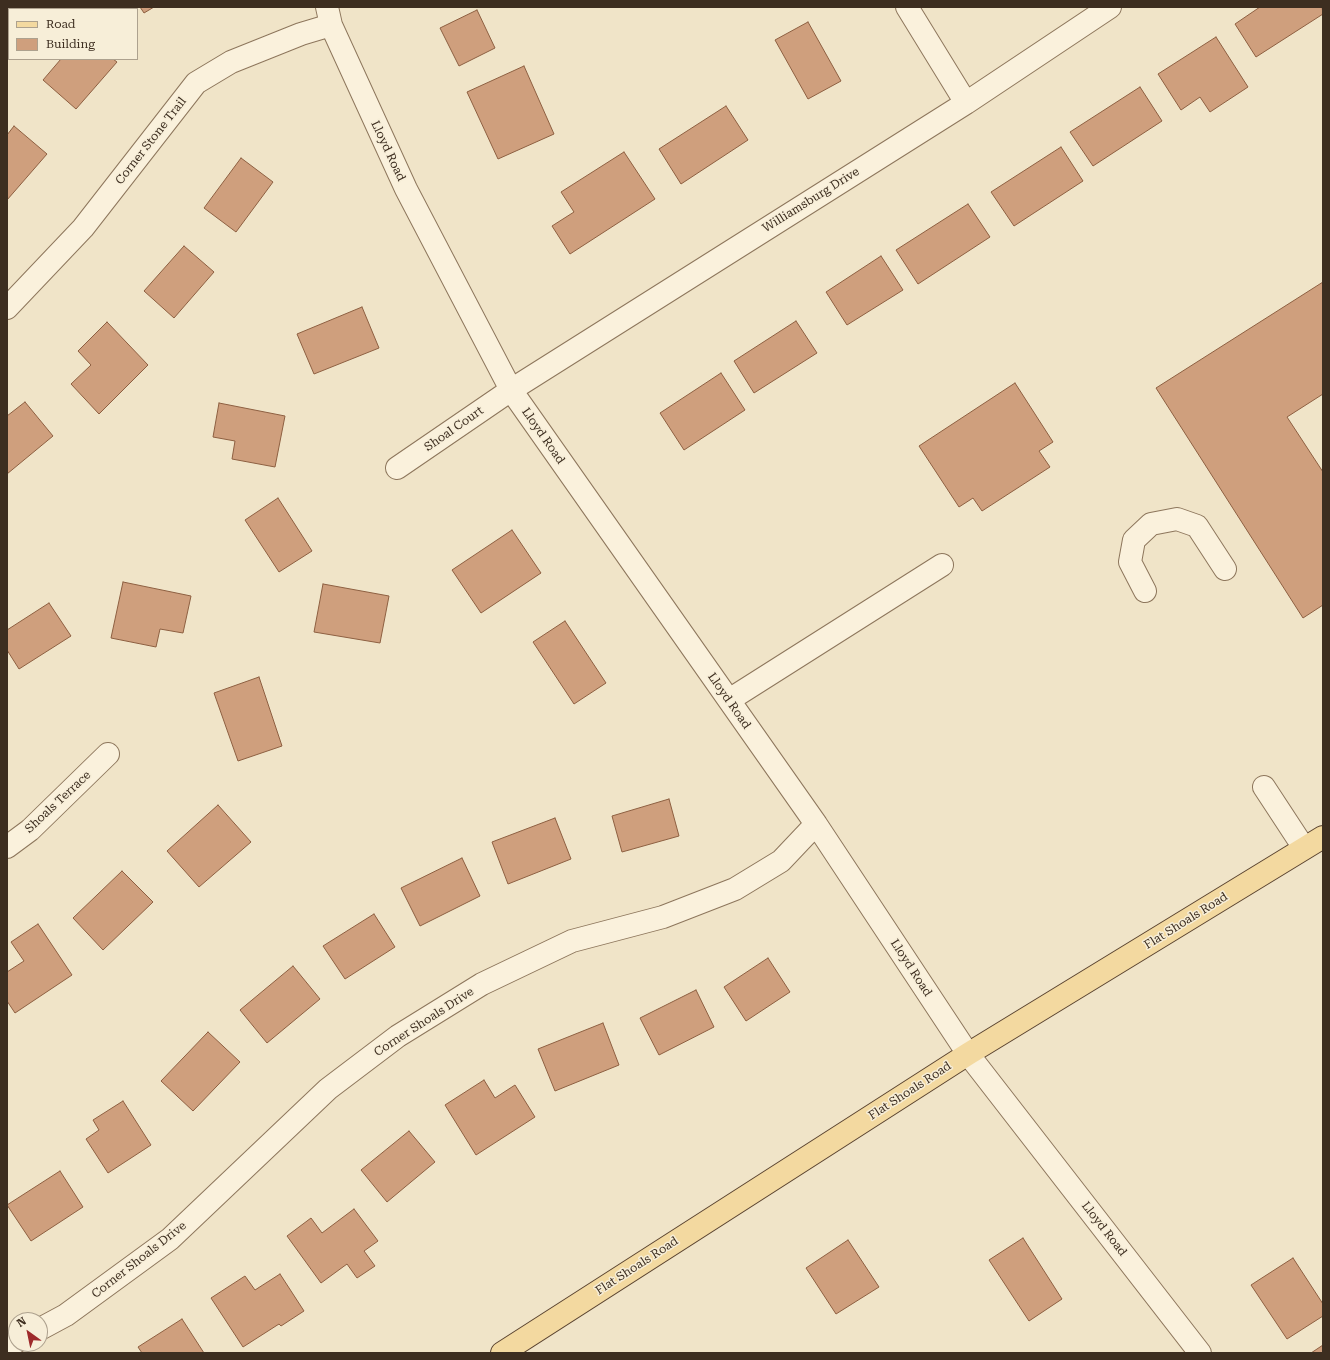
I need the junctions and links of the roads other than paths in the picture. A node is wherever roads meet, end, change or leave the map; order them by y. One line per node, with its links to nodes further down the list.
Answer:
1 (907, 7): 4 (street)
2 (1110, 7): 4 (street, Williamsburg Drive)
3 (329, 16): 5 (street, Corner Stone Trail); 6 (street, Lloyd Road)
4 (966, 103): 6 (street, Williamsburg Drive)
5 (7, 308)
6 (511, 390): 7 (street, Shoal Court); 11 (street, Lloyd Road)
7 (397, 468)
8 (942, 565): 11 (street)
9 (1225, 569): 10 (street)
10 (1145, 591)
11 (729, 700): 14 (street, Lloyd Road)
12 (108, 754): 16 (street, Shoals Terrace)
13 (1264, 787): 17 (street)
14 (816, 824): 18 (street, Lloyd Road); 19 (street, Corner Shoals Drive)
15 (1323, 836): 17 (main road, Flat Shoals Road)
16 (7, 847)
17 (1304, 848): 18 (main road, Flat Shoals Road)
18 (968, 1054): 20 (main road, Flat Shoals Road); 21 (street, Lloyd Road)
19 (48, 1325)
20 (502, 1353)
21 (1200, 1353)

